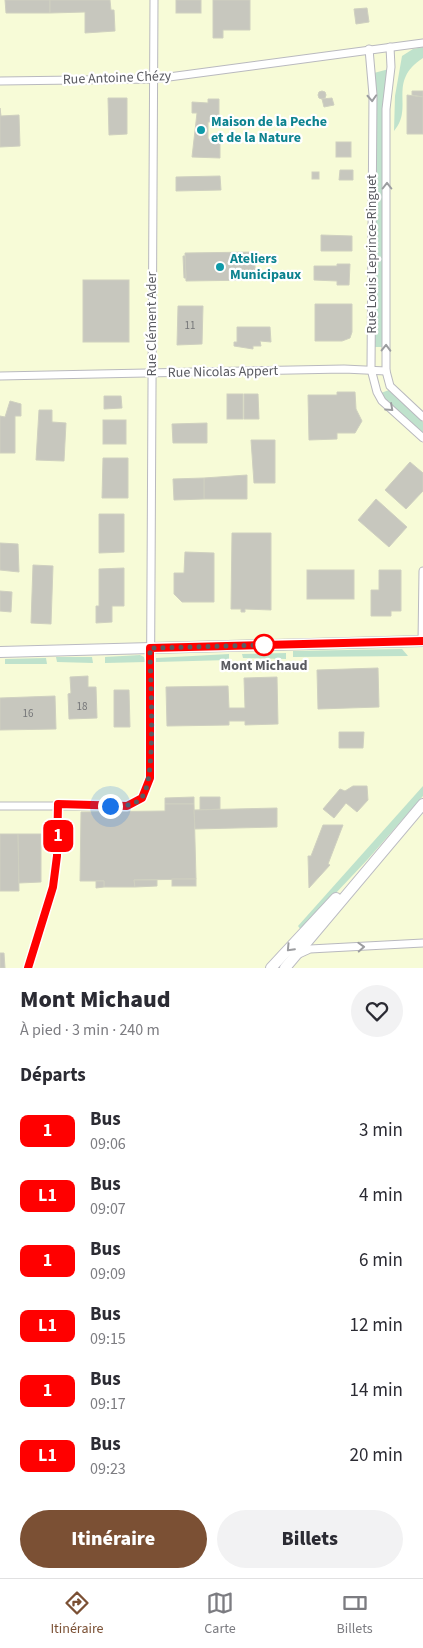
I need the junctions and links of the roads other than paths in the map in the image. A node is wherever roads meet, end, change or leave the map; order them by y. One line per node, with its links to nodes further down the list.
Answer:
1 (154, 0): 5 (street, Rue Clément Ader)
2 (423, 42): 3 (street, Rue Antoine Chézy)
3 (390, 47): 4 (street, Rue Antoine Chézy); 8 (street, Rue Louis Leprince-Ringuet, one-way to 3)
4 (369, 49): 5 (street, Rue Antoine Chézy); 7 (street, Rue Louis Leprince-Ringuet, one-way to 7)
5 (154, 79): 6 (street, Rue Antoine Chézy); 9 (street, Rue Clément Ader)
6 (0, 81)
7 (371, 370): 8 (street, Rue Nicolas Appert); 9 (street, Rue Nicolas Appert); 12 (street, Rue Louis Leprince-Ringuet, one-way to 12)
8 (386, 371): 11 (street, Rue Louis Leprince-Ringuet)
9 (152, 372): 10 (street, Rue Nicolas Appert); 15 (street, Rue Clément Ader)
10 (0, 376)
11 (423, 417)
12 (423, 438)
13 (423, 571): 14 (street)
14 (422, 641): 15 (main road)
15 (150, 648): 16 (main road); 17 (street, Rue Clément Ader)
16 (0, 652)
17 (58, 804): 19 (street, Rue Clément Ader); 23 (street)
18 (423, 804): 20 (main road)
19 (0, 806)
20 (372, 863): 22 (main road); 24 (main road, one-way to 24)
21 (423, 943): 22 (street, one-way to 21)
22 (296, 955): 25 (main road)
23 (28, 968)
24 (271, 968)
25 (285, 968)

